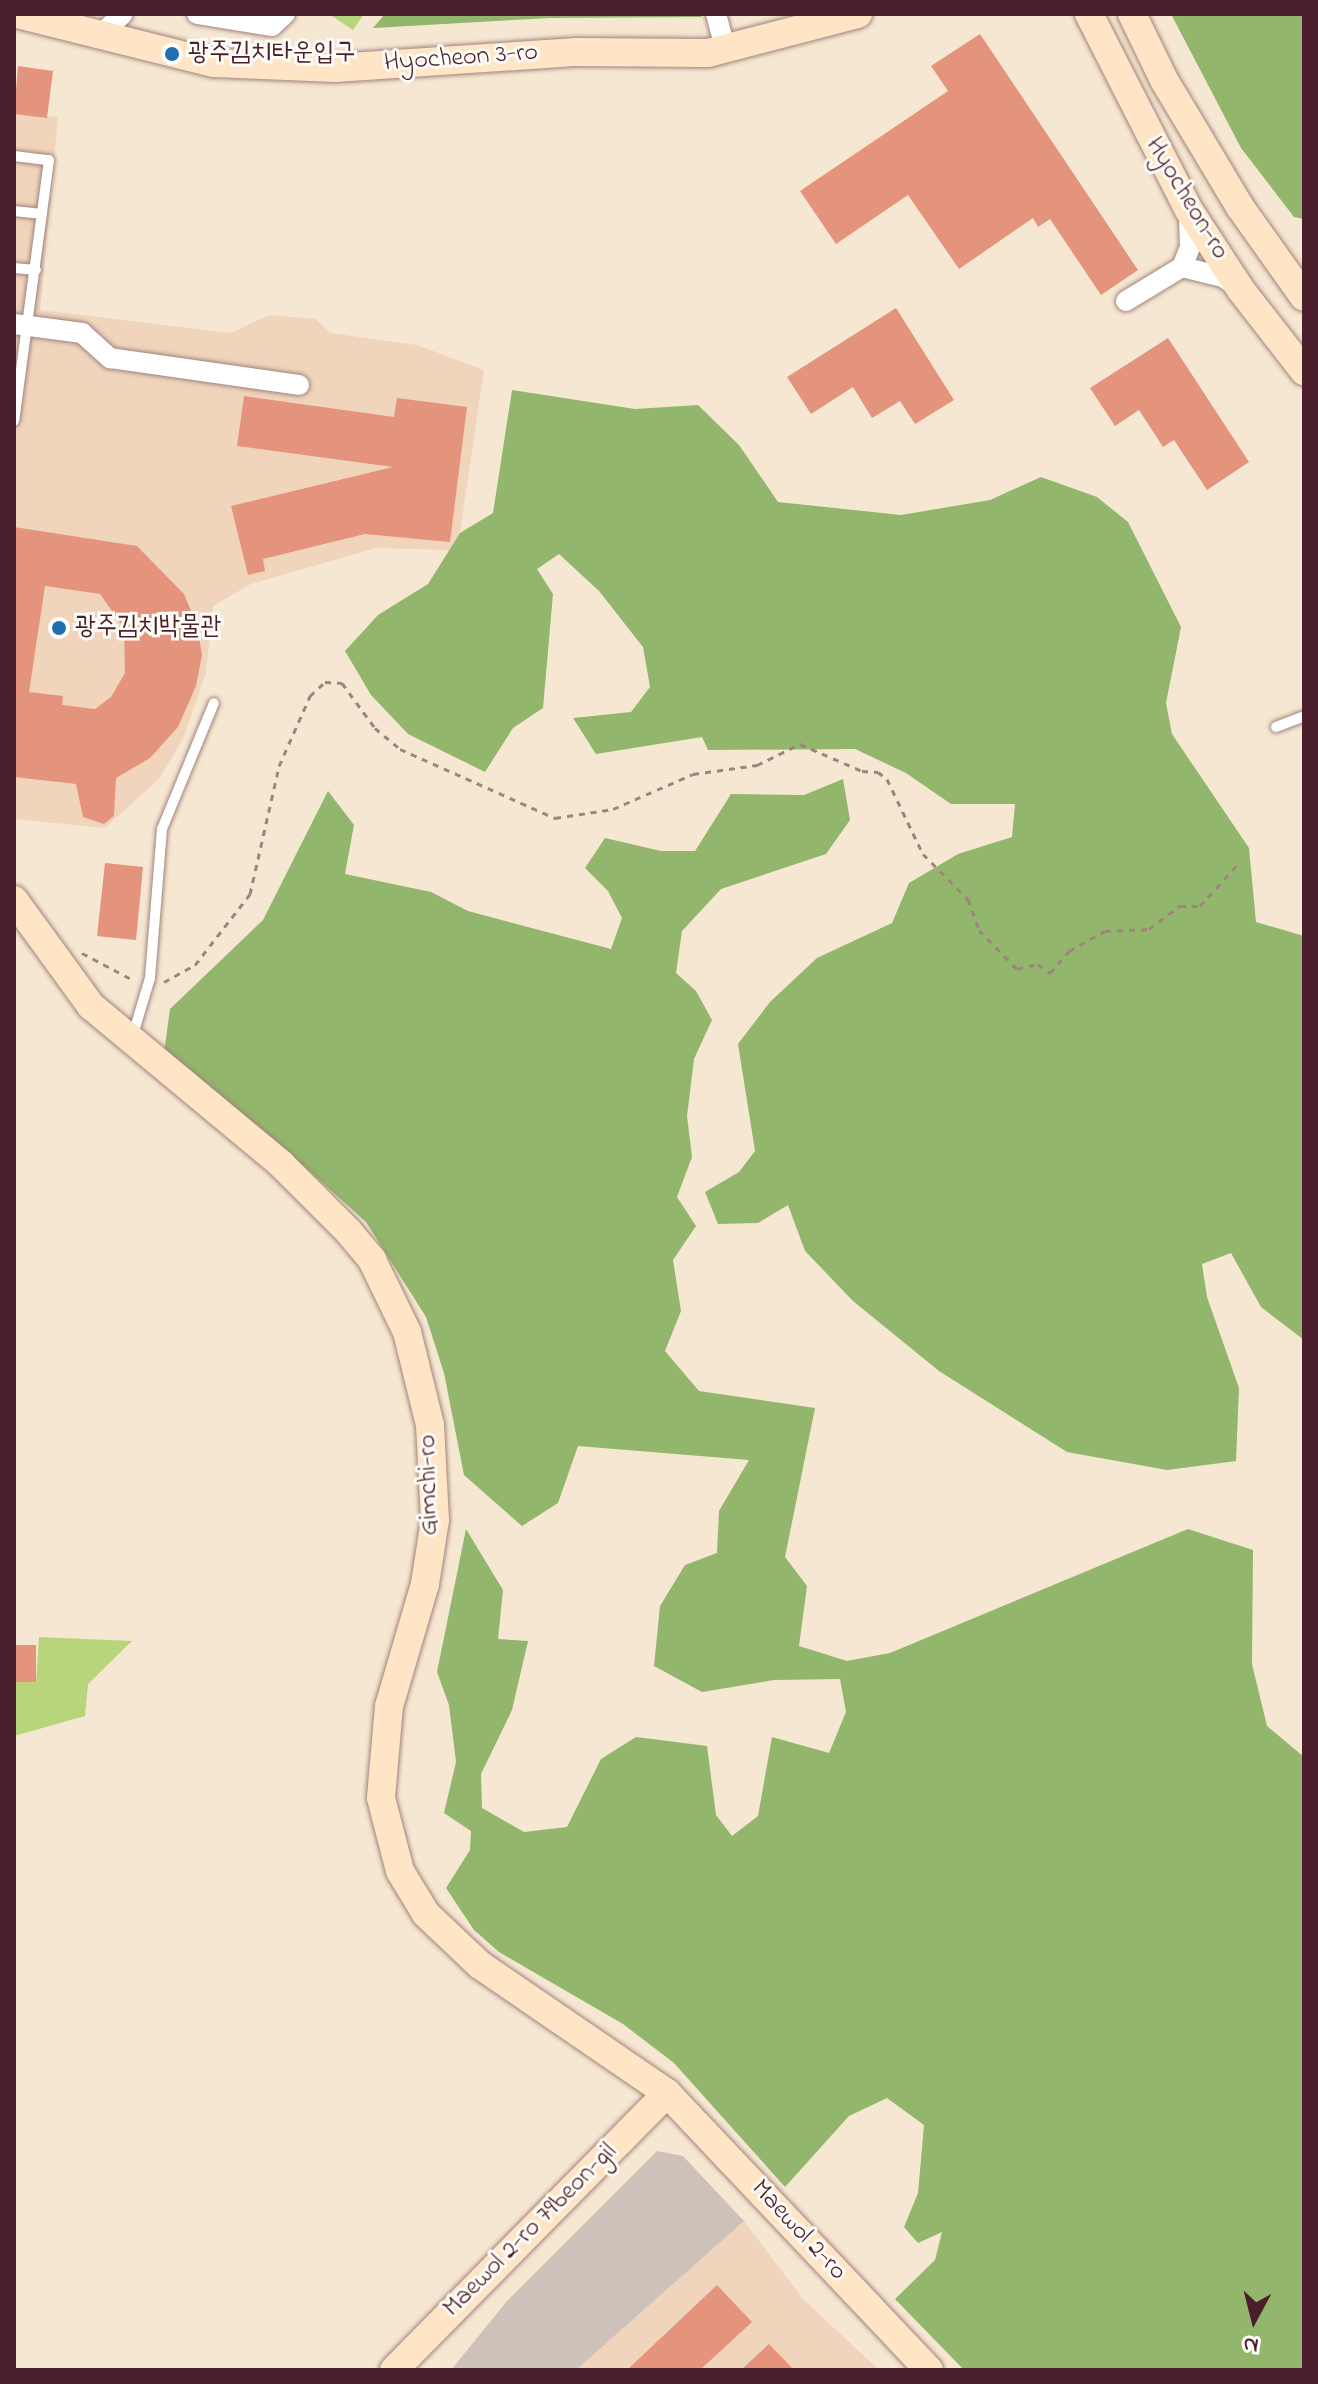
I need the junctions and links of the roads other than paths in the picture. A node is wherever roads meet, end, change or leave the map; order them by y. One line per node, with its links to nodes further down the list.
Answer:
1 (17, 14): 9 (street, Hyocheon 3-ro)
2 (123, 14): 9 (street)
3 (197, 14): 4 (street)
4 (285, 14)
5 (716, 14): 10 (street)
6 (858, 14): 10 (street, Hyocheon 3-ro)
7 (1089, 14): 12 (street, Hyocheon-ro)
8 (1132, 14): 19 (street, Hyocheon-ro)
9 (97, 38): 10 (street, Hyocheon 3-ro)
10 (726, 51)
11 (14, 156): 14 (lane)
12 (1189, 210): 15 (street); 18 (street, Hyocheon-ro)
13 (14, 211): 14 (lane)
14 (42, 214): 17 (lane)
15 (1182, 267): 18 (street); 20 (street)
16 (14, 268): 17 (lane)
17 (36, 270): 21 (lane)
18 (1241, 290): 22 (street, Hyocheon-ro)
19 (1304, 297)
20 (1126, 301)
21 (22, 325): 23 (lane); 24 (street)
22 (1304, 371)
23 (17, 383): 25 (lane)
24 (299, 385)
25 (14, 421)
26 (214, 703): 30 (lane)
27 (1304, 716): 28 (lane)
28 (1276, 727)
29 (14, 900): 30 (street, Gimchi-ro)
30 (131, 1040): 31 (street, Gimchi-ro)
31 (667, 2093): 32 (street, Maewol 2-ro 79beon-gil); 33 (street, Maewol 2-ro)
32 (394, 2370)
33 (929, 2370)

